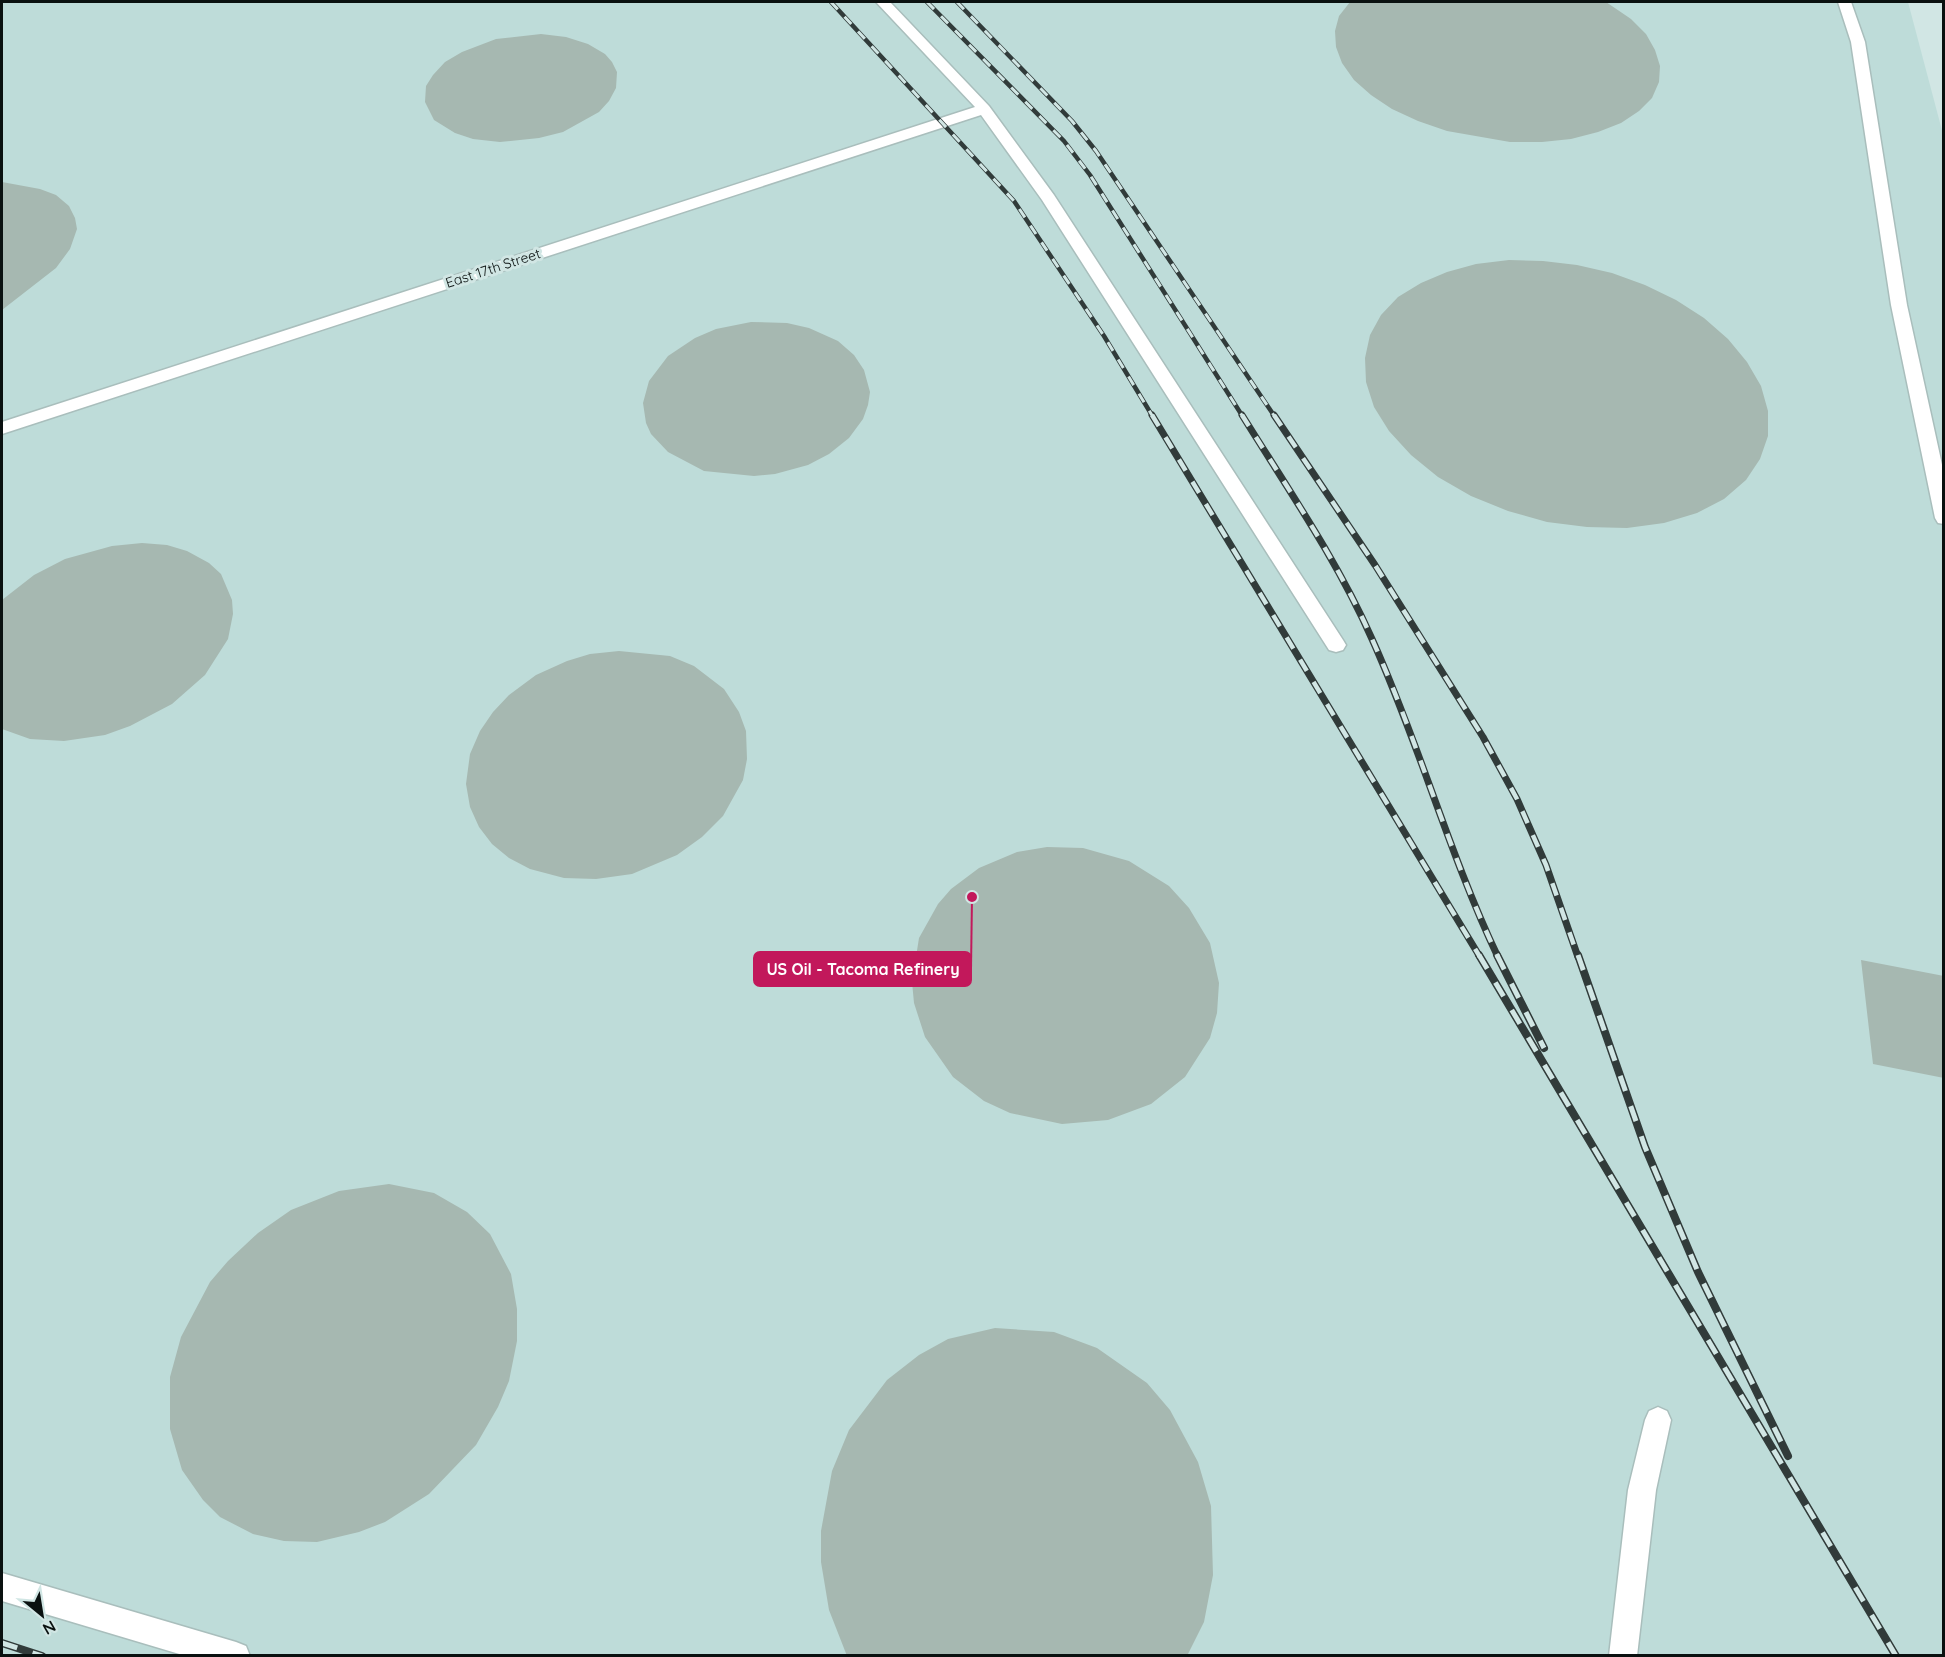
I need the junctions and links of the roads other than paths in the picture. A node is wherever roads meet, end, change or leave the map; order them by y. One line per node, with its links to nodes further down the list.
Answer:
1 (883, 2): 3 (lane)
2 (1844, 2): 5 (lane)
3 (984, 108): 4 (lane, East 17th Street); 6 (lane)
4 (2, 428)
5 (1944, 518)
6 (1336, 645)
7 (1658, 1420): 10 (lane)
8 (2, 1587): 9 (lane)
9 (236, 1656)
10 (1623, 1656)

